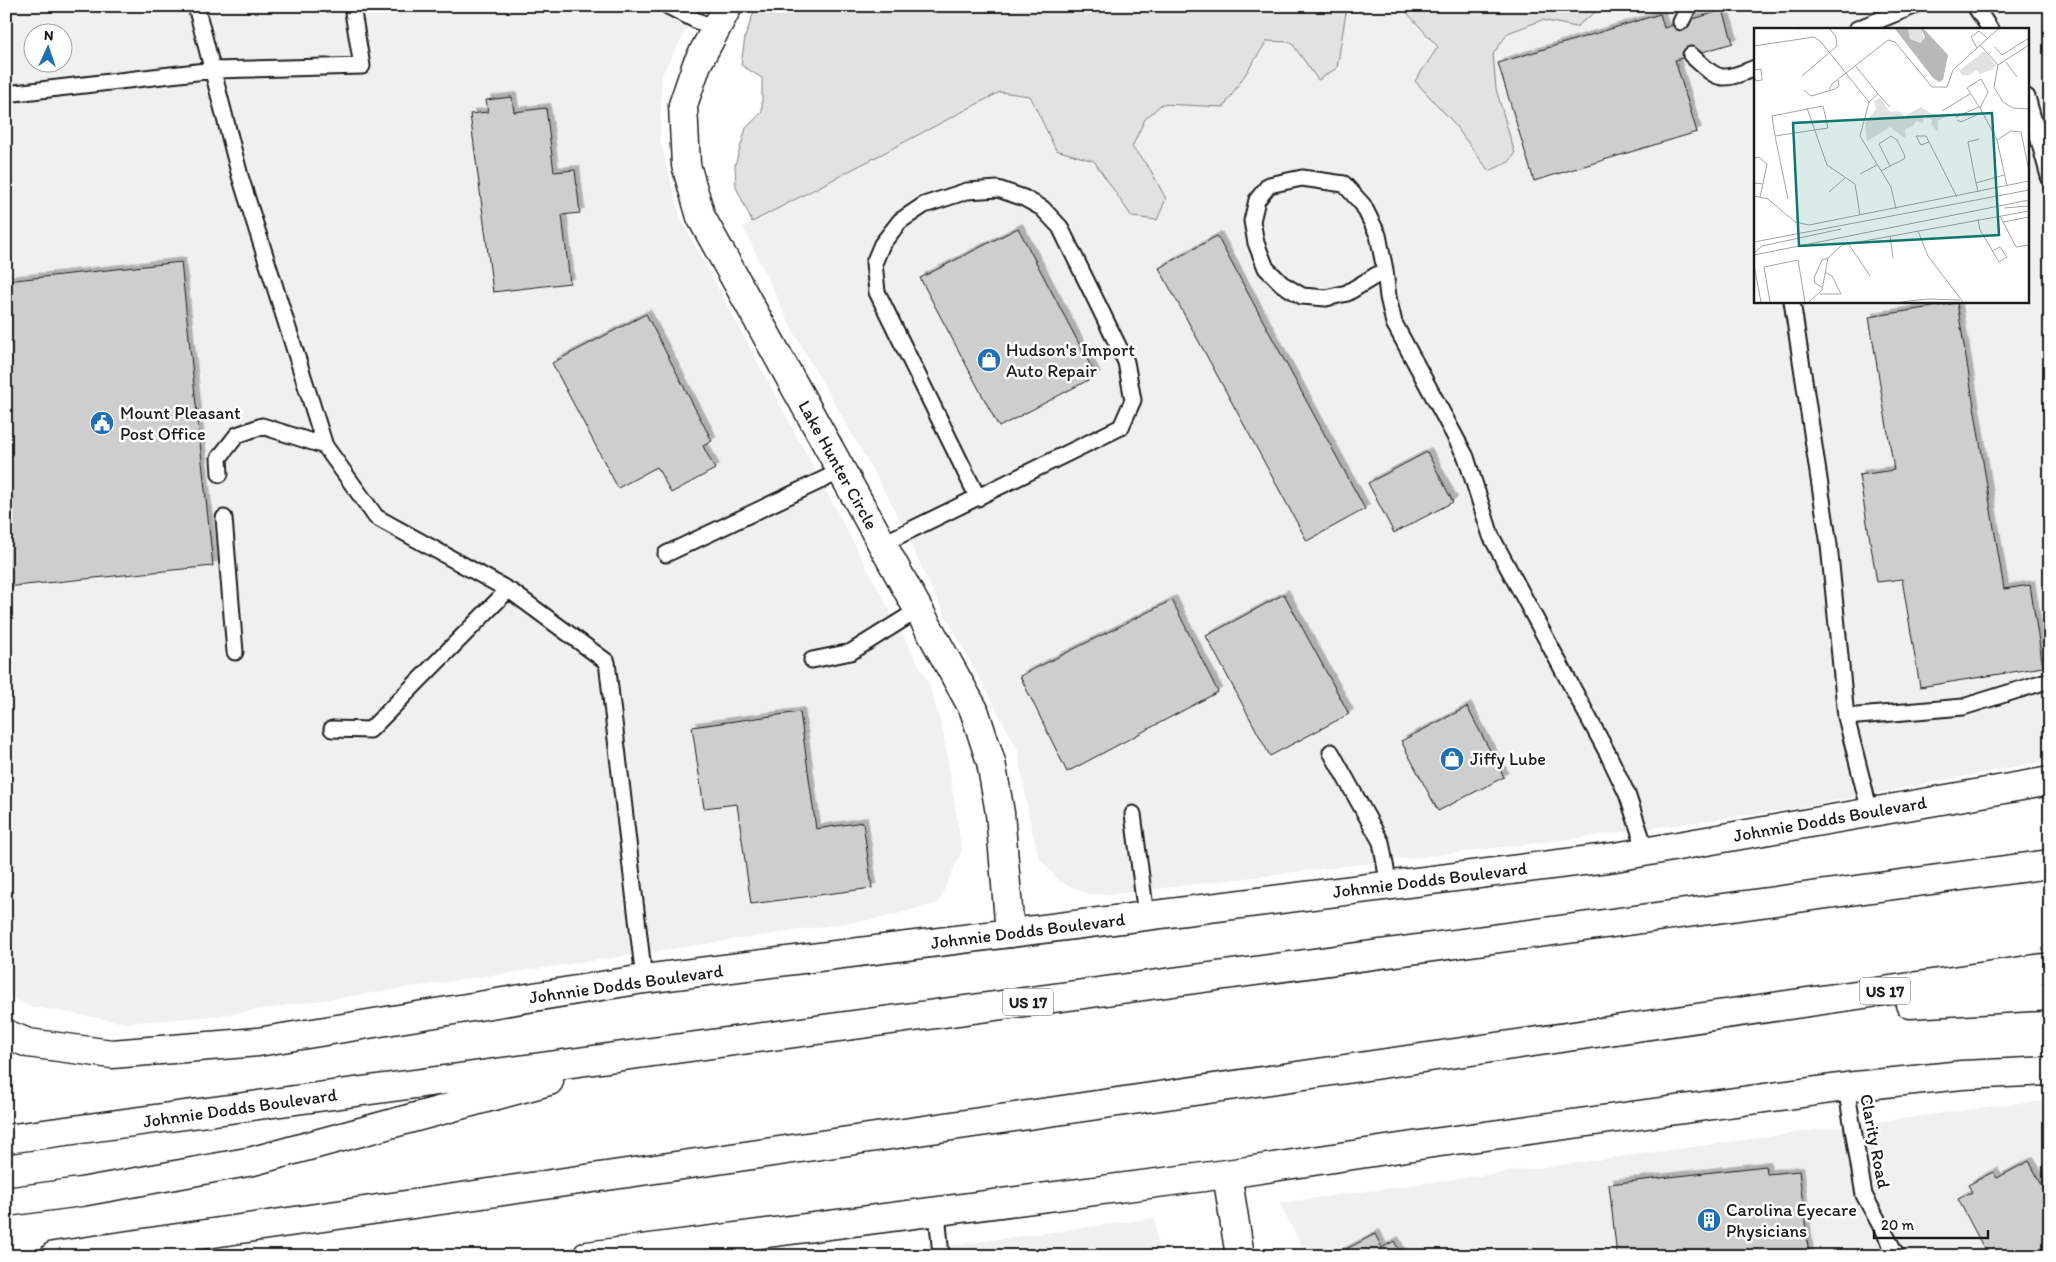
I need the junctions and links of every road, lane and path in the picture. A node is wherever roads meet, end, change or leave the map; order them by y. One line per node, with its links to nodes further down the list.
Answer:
1 (196, 6): 13 (lane)
2 (352, 6): 13 (lane)
3 (668, 6): 11 (lane)
4 (728, 6): 11 (main road, Lake Hunter Circle)
5 (1691, 6): 8 (lane)
6 (1914, 6): 9 (lane)
7 (1975, 6): 10 (lane)
8 (1681, 22)
9 (1859, 28)
10 (1989, 28)
11 (715, 30): 21 (main road, Lake Hunter Circle)
12 (1691, 55): 14 (lane)
13 (214, 70): 15 (lane); 20 (lane)
14 (1749, 71)
15 (6, 94)
16 (2028, 101): 17 (lane)
17 (2050, 180)
18 (1385, 270): 18 (lane); 38 (lane)
19 (1792, 302): 32 (lane)
20 (325, 446): 22 (lane); 27 (lane)
21 (841, 471): 25 (main road, Lake Hunter Circle); 26 (lane)
22 (220, 474)
23 (978, 498): 23 (lane); 25 (lane)
24 (224, 518): 29 (lane)
25 (882, 544): 28 (main road, Lake Hunter Circle)
26 (666, 554)
27 (508, 590): 33 (lane); 44 (lane)
28 (918, 610): 30 (lane); 42 (main road, Lake Hunter Circle)
29 (235, 652)
30 (812, 660)
31 (2050, 680): 32 (lane)
32 (1846, 716): 36 (lane)
33 (332, 729)
34 (1331, 752): 40 (lane)
35 (2050, 781): 36 (main road, Johnnie Dodds Boulevard)
36 (1870, 812): 38 (main road, Johnnie Dodds Boulevard)
37 (1133, 814): 41 (lane)
38 (1646, 851): 40 (main road, Johnnie Dodds Boulevard)
39 (2050, 864): 48 (main road, Johnnie Dodds Boulevard / US 17)
40 (1389, 886): 41 (main road, Johnnie Dodds Boulevard)
41 (1146, 916): 42 (main road, Johnnie Dodds Boulevard)
42 (1010, 933): 44 (main road, Johnnie Dodds Boulevard)
43 (2050, 967): 46 (main road, US 17)
44 (644, 979): 47 (main road, Johnnie Dodds Boulevard)
45 (2050, 996): 46 (main road)
46 (1721, 1015): 55 (main road, US 17)
47 (6, 1034)
48 (654, 1052): 51 (main road, Johnnie Dodds Boulevard / US 17); 53 (main road)
49 (2050, 1071): 50 (main road)
50 (1846, 1087): 52 (main road); 59 (lane, Clarity Road)
51 (6, 1139)
52 (1227, 1174): 54 (main road); 58 (main road)
53 (6, 1202)
54 (937, 1212): 56 (main road); 57 (lane)
55 (54, 1256)
56 (587, 1256)
57 (941, 1256)
58 (1240, 1256)
59 (1897, 1256)

